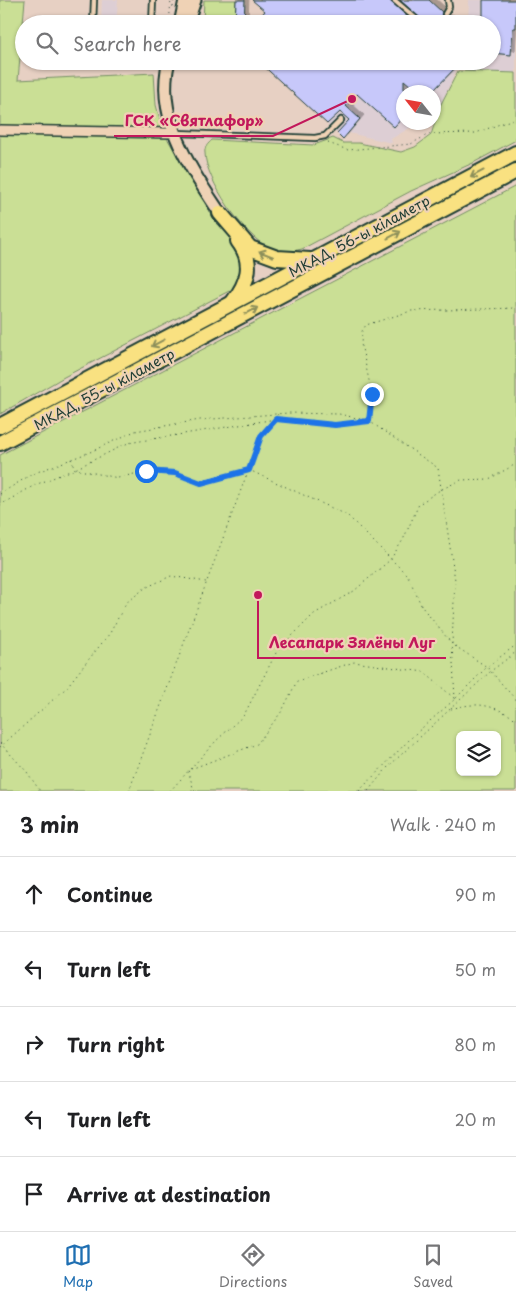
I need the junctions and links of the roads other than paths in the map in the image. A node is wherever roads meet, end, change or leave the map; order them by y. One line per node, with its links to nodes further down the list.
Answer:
1 (94, 0): 8 (lane)
2 (153, 0): 9 (lane)
3 (185, 0): 10 (main road)
4 (195, 0): 11 (main road)
5 (394, 0): 12 (lane)
6 (448, 0): 7 (lane)
7 (445, 14)
8 (93, 15)
9 (152, 15)
10 (182, 15)
11 (190, 15)
12 (412, 15)
13 (168, 70): 16 (main road)
14 (341, 120): 16 (lane)
15 (0, 130): 16 (street)
16 (173, 133): 19 (main road)
17 (516, 153): 20 (highway, МКАД, 56-ы кіламетр, one-way to 20)
18 (516, 171): 23 (highway, МКАД, 56-ы кіламетр, one-way to 18)
19 (220, 213): 20 (highway, one-way to 19); 21 (highway)
20 (314, 260): 21 (highway, МКАД, 56-ы кіламетр)
21 (231, 304): 22 (highway, МКАД, 56-ы кіламетр)
22 (201, 320): 24 (highway, МКАД, 55-ы кіламетр, one-way to 24)
23 (208, 334): 25 (highway, МКАД, 55-ы кіламетр)
24 (0, 426)
25 (0, 443)

